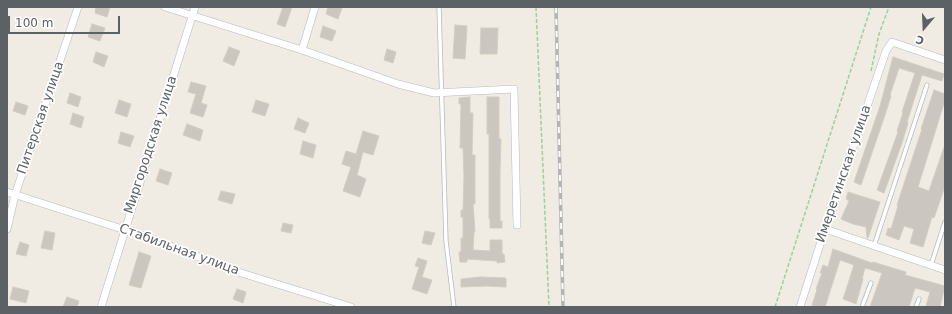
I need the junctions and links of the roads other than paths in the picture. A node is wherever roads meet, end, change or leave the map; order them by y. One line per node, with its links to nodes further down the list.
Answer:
1 (78, 7): 12 (street, Питерская улица)
2 (166, 7): 6 (street)
3 (195, 7): 6 (street, Миргородская улица)
4 (315, 7): 7 (street)
5 (439, 7): 10 (lane)
6 (193, 15): 7 (street); 16 (street, Миргородская улица)
7 (302, 50): 10 (street)
8 (945, 60): 17 (street, Имеретинская улица)
9 (927, 85): 18 (lane)
10 (441, 93): 14 (street); 25 (lane)
11 (7, 192): 12 (street, Стабильная улица)
12 (15, 195): 15 (street, Питерская улица); 16 (street, Стабильная улица)
13 (945, 222): 19 (lane)
14 (517, 225)
15 (7, 229)
16 (124, 229): 23 (street, Миргородская улица); 24 (street, Стабильная улица)
17 (825, 229): 18 (street); 26 (street, Имеретинская улица)
18 (874, 246): 19 (street)
19 (931, 266): 20 (street)
20 (945, 270)
21 (871, 282): 27 (lane)
22 (919, 300): 28 (lane)
23 (101, 307)
24 (351, 307)
25 (454, 307)
26 (800, 307)
27 (862, 307)
28 (916, 307)

